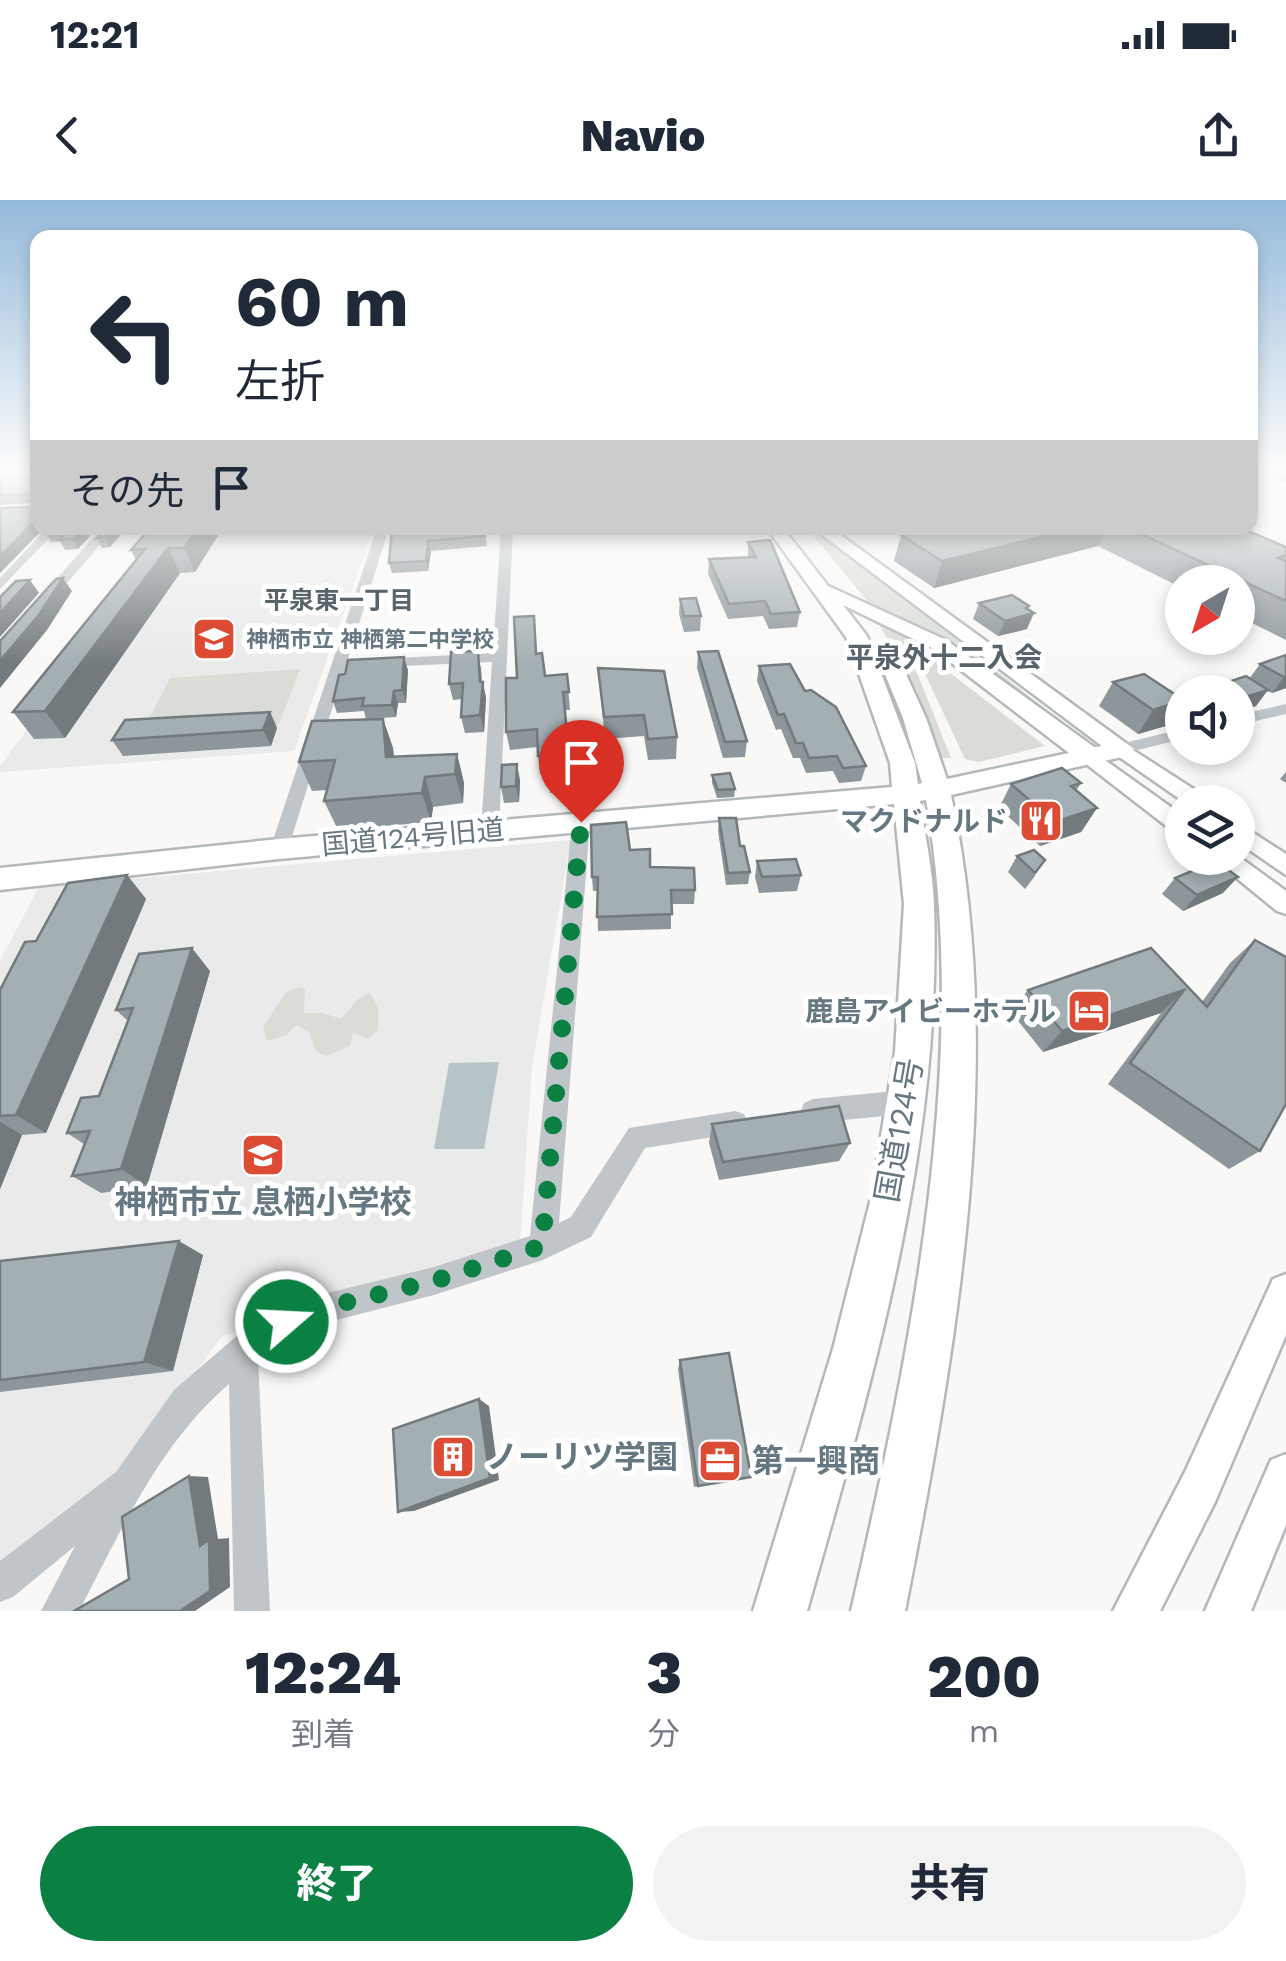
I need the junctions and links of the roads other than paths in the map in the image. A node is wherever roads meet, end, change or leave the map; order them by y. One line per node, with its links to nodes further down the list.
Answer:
1 (46, 535): 8 (street)
2 (102, 535): 13 (street)
3 (381, 535): 15 (street)
4 (508, 535): 14 (street)
5 (781, 535): 11 (highway, 国道124号)
6 (806, 535): 12 (highway, 国道124号)
7 (831, 535): 19 (highway)
8 (18, 565): 9 (street); 10 (street)
9 (0, 566)
10 (0, 585)
11 (830, 592): 12 (highway, 国道124号); 22 (highway, 国道124号)
12 (859, 603): 20 (highway, 国道124号); 22 (highway, 国道124号)
13 (36, 610)
14 (501, 658): 15 (street); 25 (street)
15 (340, 665): 27 (street)
16 (1281, 714): 17 (street)
17 (1255, 718)
18 (1165, 738): 19 (street)
19 (1122, 749): 20 (highway, 国道124号旧道); 21 (main road)
20 (1088, 755): 22 (highway, 国道124号旧道); 23 (main road)
21 (1174, 785)
22 (922, 792): 24 (highway, 国道124号旧道); 32 (highway, 国道124号); 42 (highway, 国道124号)
23 (1165, 813)
24 (581, 822): 25 (highway, 国道124号旧道); 33 (street)
25 (490, 830): 27 (highway, 国道124号旧道)
26 (1255, 843): 28 (main road)
27 (279, 848): 30 (highway, 国道124号旧道)
28 (1286, 866)
29 (1247, 875): 31 (main road)
30 (0, 879)
31 (1286, 904)
32 (906, 1102): 33 (street); 41 (highway, 国道124号)
33 (542, 1246): 35 (street)
34 (1286, 1292): 43 (main road)
35 (243, 1351): 37 (street); 40 (street)
36 (1286, 1475): 44 (main road)
37 (131, 1478): 38 (street); 39 (street)
38 (0, 1584)
39 (59, 1611)
40 (252, 1611)
41 (780, 1611)
42 (878, 1611)
43 (1136, 1611)
44 (1228, 1611)

